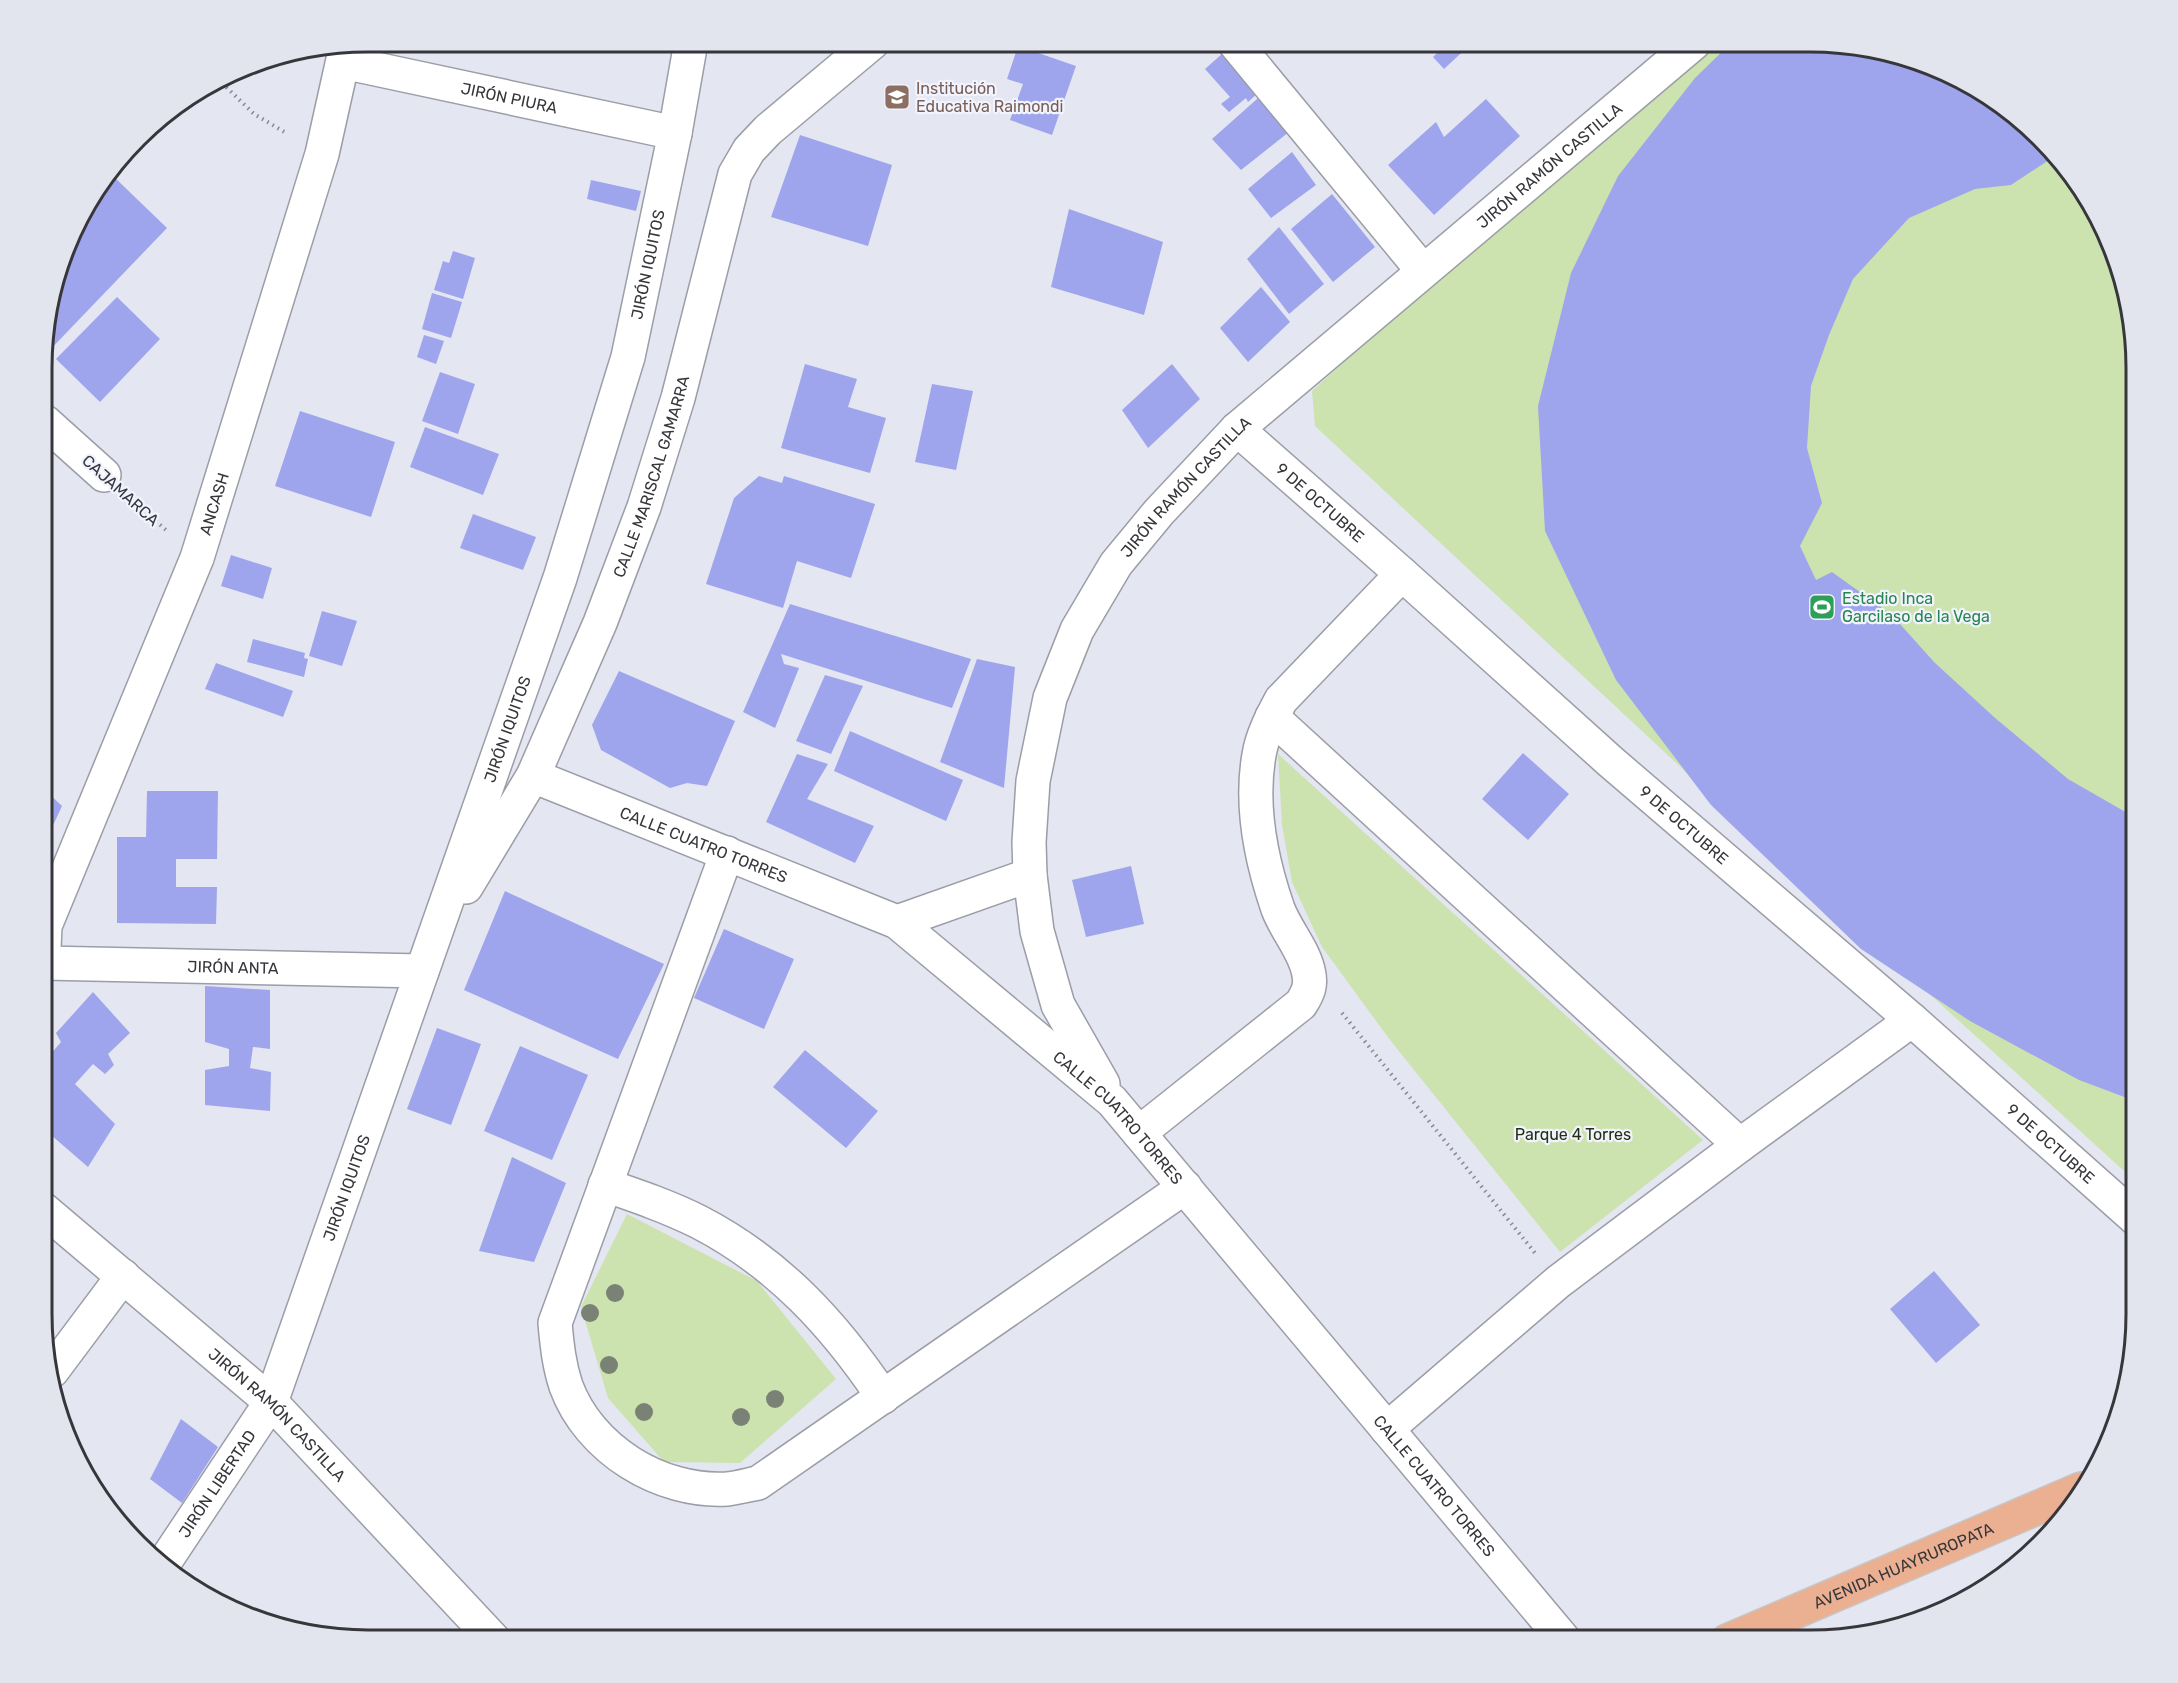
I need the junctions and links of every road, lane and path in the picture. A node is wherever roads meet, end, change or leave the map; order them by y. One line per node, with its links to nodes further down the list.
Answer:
1 (689, 52): 8 (street, JIRÓN IQUITOS)
2 (861, 52): 16 (street, CALLE MARISCAL GAMARRA)
3 (1242, 52): 9 (street)
4 (1683, 52): 9 (street, JIRÓN RAMÓN CASTILLA)
5 (345, 54): 8 (street, JIRÓN PIURA); 13 (street, ANCASH)
6 (226, 87): 7 (path)
7 (254, 114)
8 (675, 133): 21 (street, JIRÓN IQUITOS)
9 (1423, 271): 11 (street, JIRÓN RAMÓN CASTILLA)
10 (52, 428): 12 (street, CAJAMARCA)
11 (1237, 429): 14 (street, 9 DE OCTUBRE); 18 (street, JIRÓN RAMÓN CASTILLA)
12 (104, 475): 13 (path, CAJAMARCA)
13 (197, 558): 19 (street, ANCASH)
14 (1402, 574): 15 (street); 25 (street, 9 DE OCTUBRE)
15 (1272, 717): 24 (street); 28 (street)
16 (534, 776): 17 (street, CALLE CUATRO TORRES); 21 (street, CALLE MARISCAL GAMARRA)
17 (726, 853): 20 (street, CALLE CUATRO TORRES); 29 (street)
18 (1030, 875): 20 (street); 26 (street, JIRÓN RAMÓN CASTILLA)
19 (52, 909)
20 (897, 922): 26 (street, CALLE CUATRO TORRES)
21 (436, 933): 23 (street, JIRÓN IQUITOS)
22 (52, 963): 23 (street, JIRÓN ANTA)
23 (422, 970): 37 (street, JIRÓN IQUITOS)
24 (1310, 990): 27 (street); 34 (path)
25 (1912, 1020): 28 (street); 31 (street, 9 DE OCTUBRE)
26 (1112, 1101): 27 (street, CALLE CUATRO TORRES)
27 (1140, 1133): 30 (street, CALLE CUATRO TORRES)
28 (1740, 1145): 34 (street)
29 (605, 1185): 36 (street); 36 (street)
30 (1185, 1187): 36 (street); 38 (street, CALLE CUATRO TORRES)
31 (2126, 1210)
32 (52, 1217): 33 (street, JIRÓN RAMÓN CASTILLA)
33 (123, 1276): 35 (street); 37 (street, JIRÓN RAMÓN CASTILLA)
34 (1558, 1282): 38 (street)
35 (57, 1365)
36 (883, 1397)
37 (271, 1402): 40 (street, JIRÓN LIBERTAD); 41 (street, JIRÓN RAMÓN CASTILLA)
38 (1387, 1429): 42 (street, CALLE CUATRO TORRES)
39 (2069, 1494): 43 (main road, AVENIDA HUAYRUROPATA)
40 (167, 1558)
41 (485, 1630)
42 (1555, 1630)
43 (1753, 1630)

